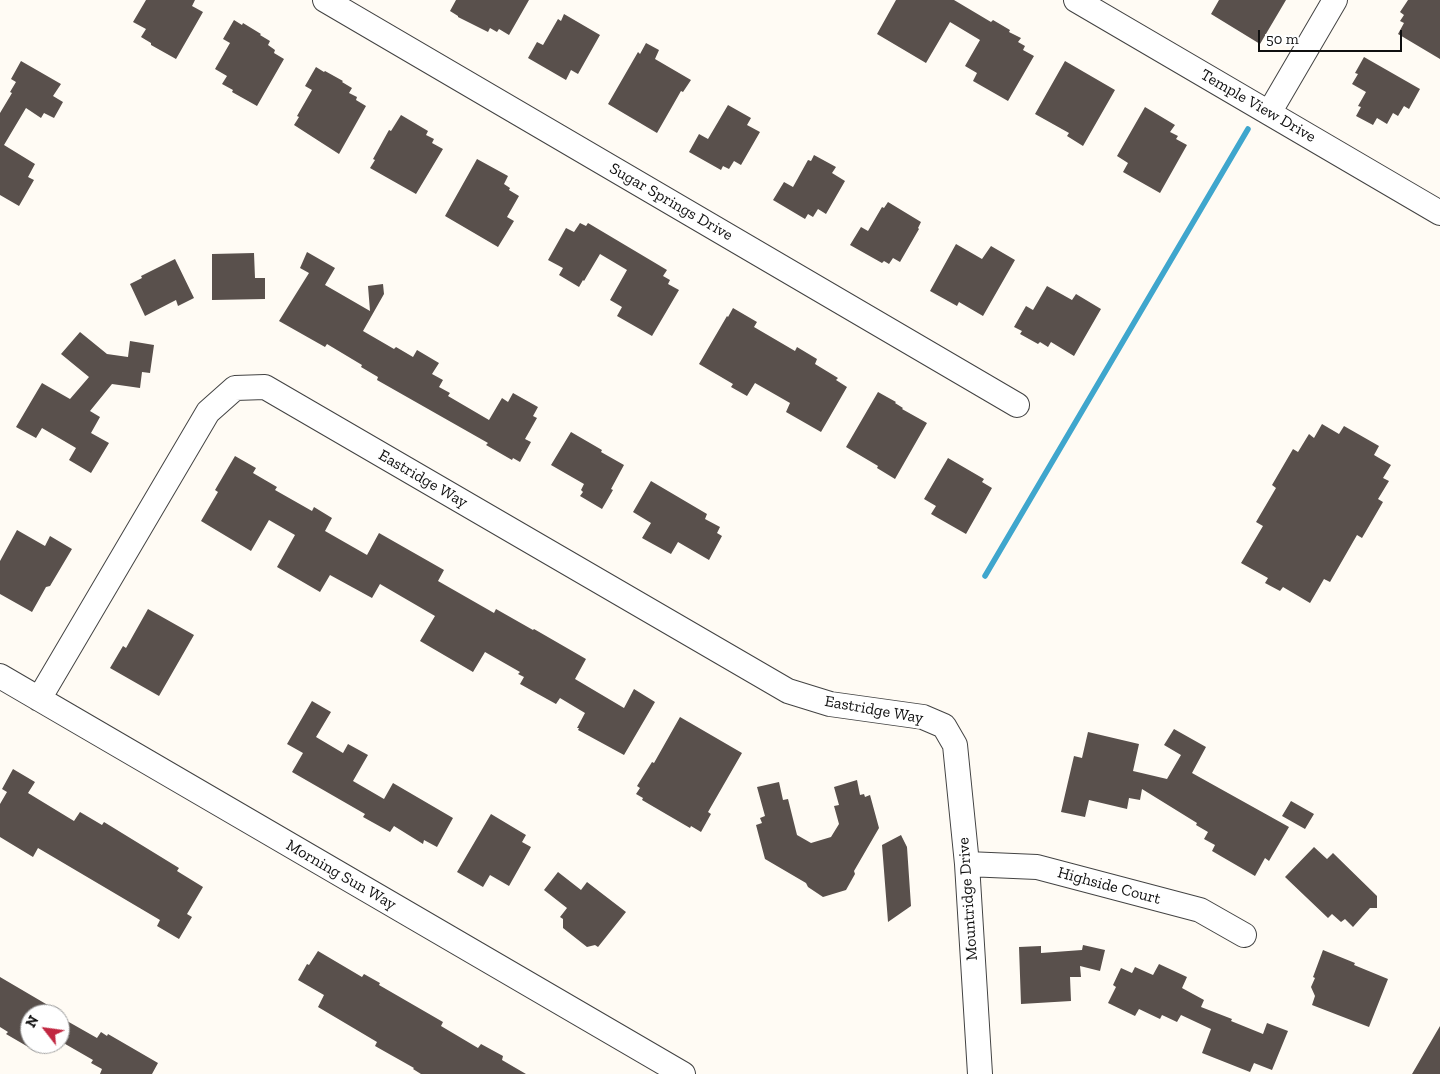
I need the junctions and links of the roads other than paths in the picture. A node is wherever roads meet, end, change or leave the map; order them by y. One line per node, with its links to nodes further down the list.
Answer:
1 (325, 0): 6 (street, Sugar Springs Drive)
2 (1076, 0): 4 (street, Temple View Drive)
3 (1335, 0): 4 (street)
4 (1269, 113): 5 (street, Temple View Drive)
5 (1440, 213)
6 (1018, 405)
7 (0, 676): 8 (street, Morning Sun Way)
8 (39, 699): 9 (street, Eastridge Way); 12 (street, Morning Sun Way)
9 (944, 726): 10 (street, Mountridge Drive)
10 (967, 864): 11 (street, Highside Court); 13 (street, Mountridge Drive)
11 (1244, 935)
12 (683, 1074)
13 (980, 1074)

